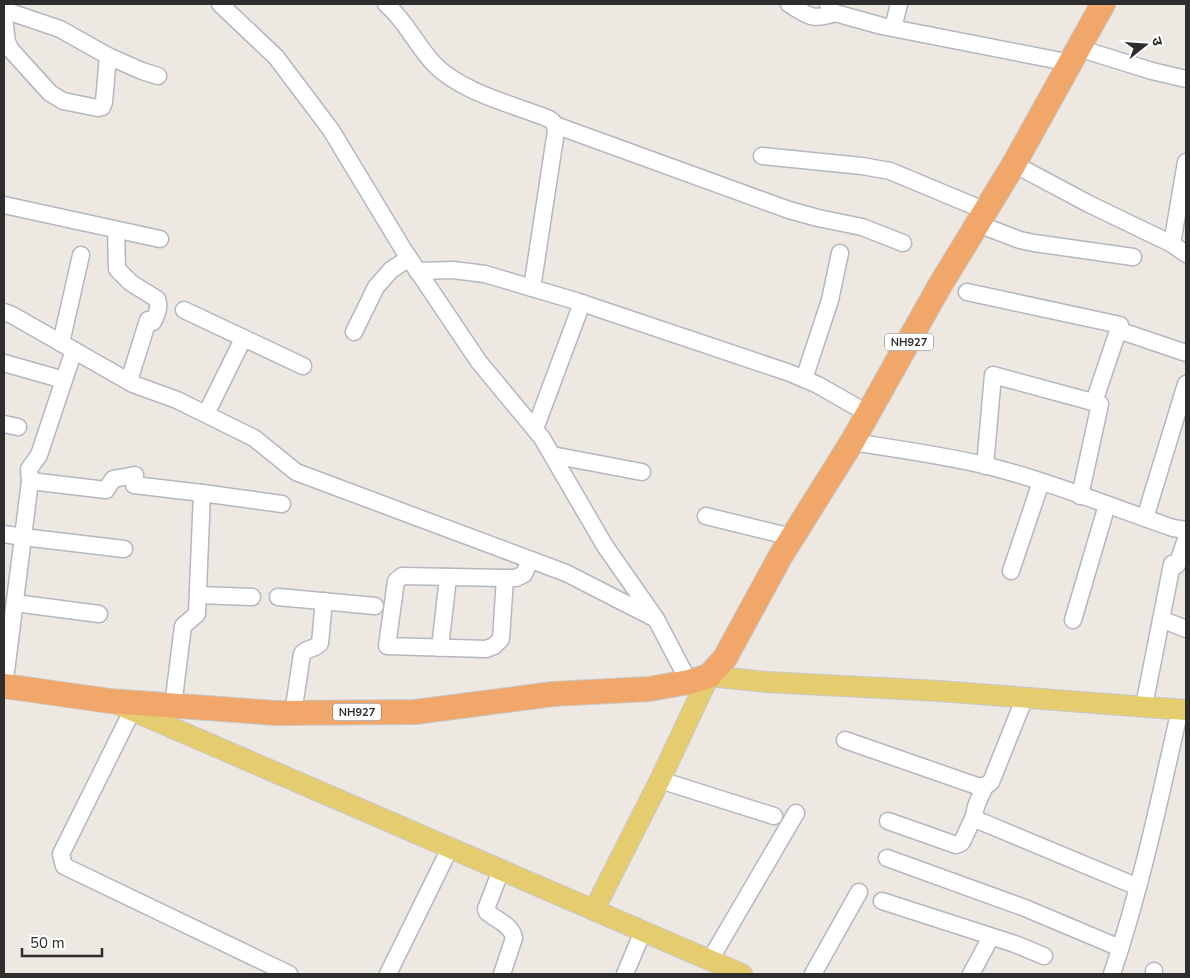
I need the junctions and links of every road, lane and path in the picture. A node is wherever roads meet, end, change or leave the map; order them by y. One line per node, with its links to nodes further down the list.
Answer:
1 (220, 4): 28 (street)
2 (386, 4): 14 (street)
3 (789, 4): 6 (street)
4 (899, 4): 9 (street)
5 (1103, 4): 10 (highway, NH927)
6 (832, 8): 9 (street)
7 (4, 10): 11 (street)
8 (4, 18): 11 (street)
9 (892, 28): 10 (street)
10 (1074, 55): 13 (street); 17 (highway, NH927)
11 (108, 56): 12 (street)
12 (158, 76)
13 (1186, 79)
14 (556, 125): 22 (street); 29 (street)
15 (762, 156): 19 (street)
16 (1186, 162): 23 (street)
17 (1014, 164): 19 (highway, NH927); 23 (street)
18 (4, 205): 20 (street)
19 (982, 217): 27 (street); 46 (highway, NH927)
20 (116, 230): 21 (street); 43 (street)
21 (160, 239)
22 (903, 243)
23 (1172, 244): 25 (street)
24 (840, 253): 41 (street)
25 (1186, 254)
26 (81, 255): 37 (street)
27 (1134, 257)
28 (413, 264): 29 (street); 35 (street); 49 (street)
29 (532, 288): 31 (street)
30 (967, 292): 34 (street)
31 (582, 304): 41 (street); 49 (street)
32 (184, 310): 36 (street)
33 (4, 312): 37 (street)
34 (1118, 330): 38 (street); 45 (street)
35 (354, 332)
36 (243, 338): 40 (street); 48 (street)
37 (67, 347): 42 (street); 43 (street)
38 (1186, 353)
39 (4, 363): 42 (street)
40 (302, 366)
41 (804, 379): 46 (street)
42 (64, 380): 54 (street)
43 (129, 381): 48 (street)
44 (1186, 384): 47 (street)
45 (1094, 402): 52 (street); 57 (street)
46 (867, 413): 50 (highway, NH927)
47 (1182, 413): 61 (street)
48 (206, 414): 68 (street)
49 (535, 429): 51 (street)
50 (852, 442): 52 (street); 65 (highway, NH927)
51 (552, 455): 53 (street); 79 (street)
52 (985, 466): 55 (street)
53 (642, 472)
54 (30, 481): 56 (street); 64 (street)
55 (1041, 482): 57 (street); 69 (street)
56 (202, 493): 58 (street); 72 (street)
57 (1080, 496): 59 (street)
58 (282, 504)
59 (1107, 505): 61 (street); 81 (street)
60 (706, 516): 65 (street)
61 (1145, 518): 62 (street)
62 (1186, 530)
63 (4, 534): 64 (street)
64 (23, 537): 67 (street); 76 (street)
65 (792, 537): 84 (highway, NH927)
66 (1186, 539): 80 (street)
67 (124, 549)
68 (530, 560): 71 (street); 79 (street)
69 (1011, 571)
70 (448, 577): 71 (street); 83 (street); 83 (street)
71 (505, 578): 83 (street)
72 (198, 595): 74 (street); 88 (street)
73 (278, 597): 75 (street)
74 (252, 598)
75 (324, 601): 77 (street); 92 (street)
76 (15, 603): 78 (street); 85 (street)
77 (375, 606)
78 (99, 614)
79 (656, 619): 84 (street)
80 (1161, 619): 82 (street); 89 (street)
81 (1072, 620)
82 (1186, 629)
83 (440, 648)
84 (699, 679): 86 (main road); 92 (highway, NH927); 94 (main road)
85 (4, 686): 87 (highway, NH927)
86 (1025, 697): 89 (main road); 95 (street)
87 (110, 701): 88 (highway, NH927); 91 (main road)
88 (173, 706): 92 (highway, NH927)
89 (1144, 706): 90 (main road)
90 (1183, 709): 103 (street)
91 (132, 711): 100 (main road); 112 (street)
92 (293, 713)
93 (845, 740): 95 (street)
94 (660, 780): 97 (street); 106 (main road)
95 (985, 786): 98 (street)
96 (796, 813): 111 (street)
97 (774, 816)
98 (974, 816): 99 (street); 103 (street)
99 (888, 821)
100 (450, 848): 102 (main road); 113 (street)
101 (887, 858): 109 (street)
102 (501, 870): 106 (main road); 114 (street)
103 (1138, 887): 109 (street)
104 (859, 892): 117 (street)
105 (882, 901): 108 (street)
106 (594, 910): 107 (main road)
107 (643, 931): 111 (main road); 115 (street)
108 (991, 937): 110 (street); 118 (street)
109 (1120, 948): 119 (street)
110 (1044, 956)
111 (710, 960): 116 (main road)
112 (289, 974)
113 (388, 974)
114 (502, 974)
115 (625, 974)
116 (742, 974)
117 (813, 974)
118 (971, 974)
119 (1112, 974)

